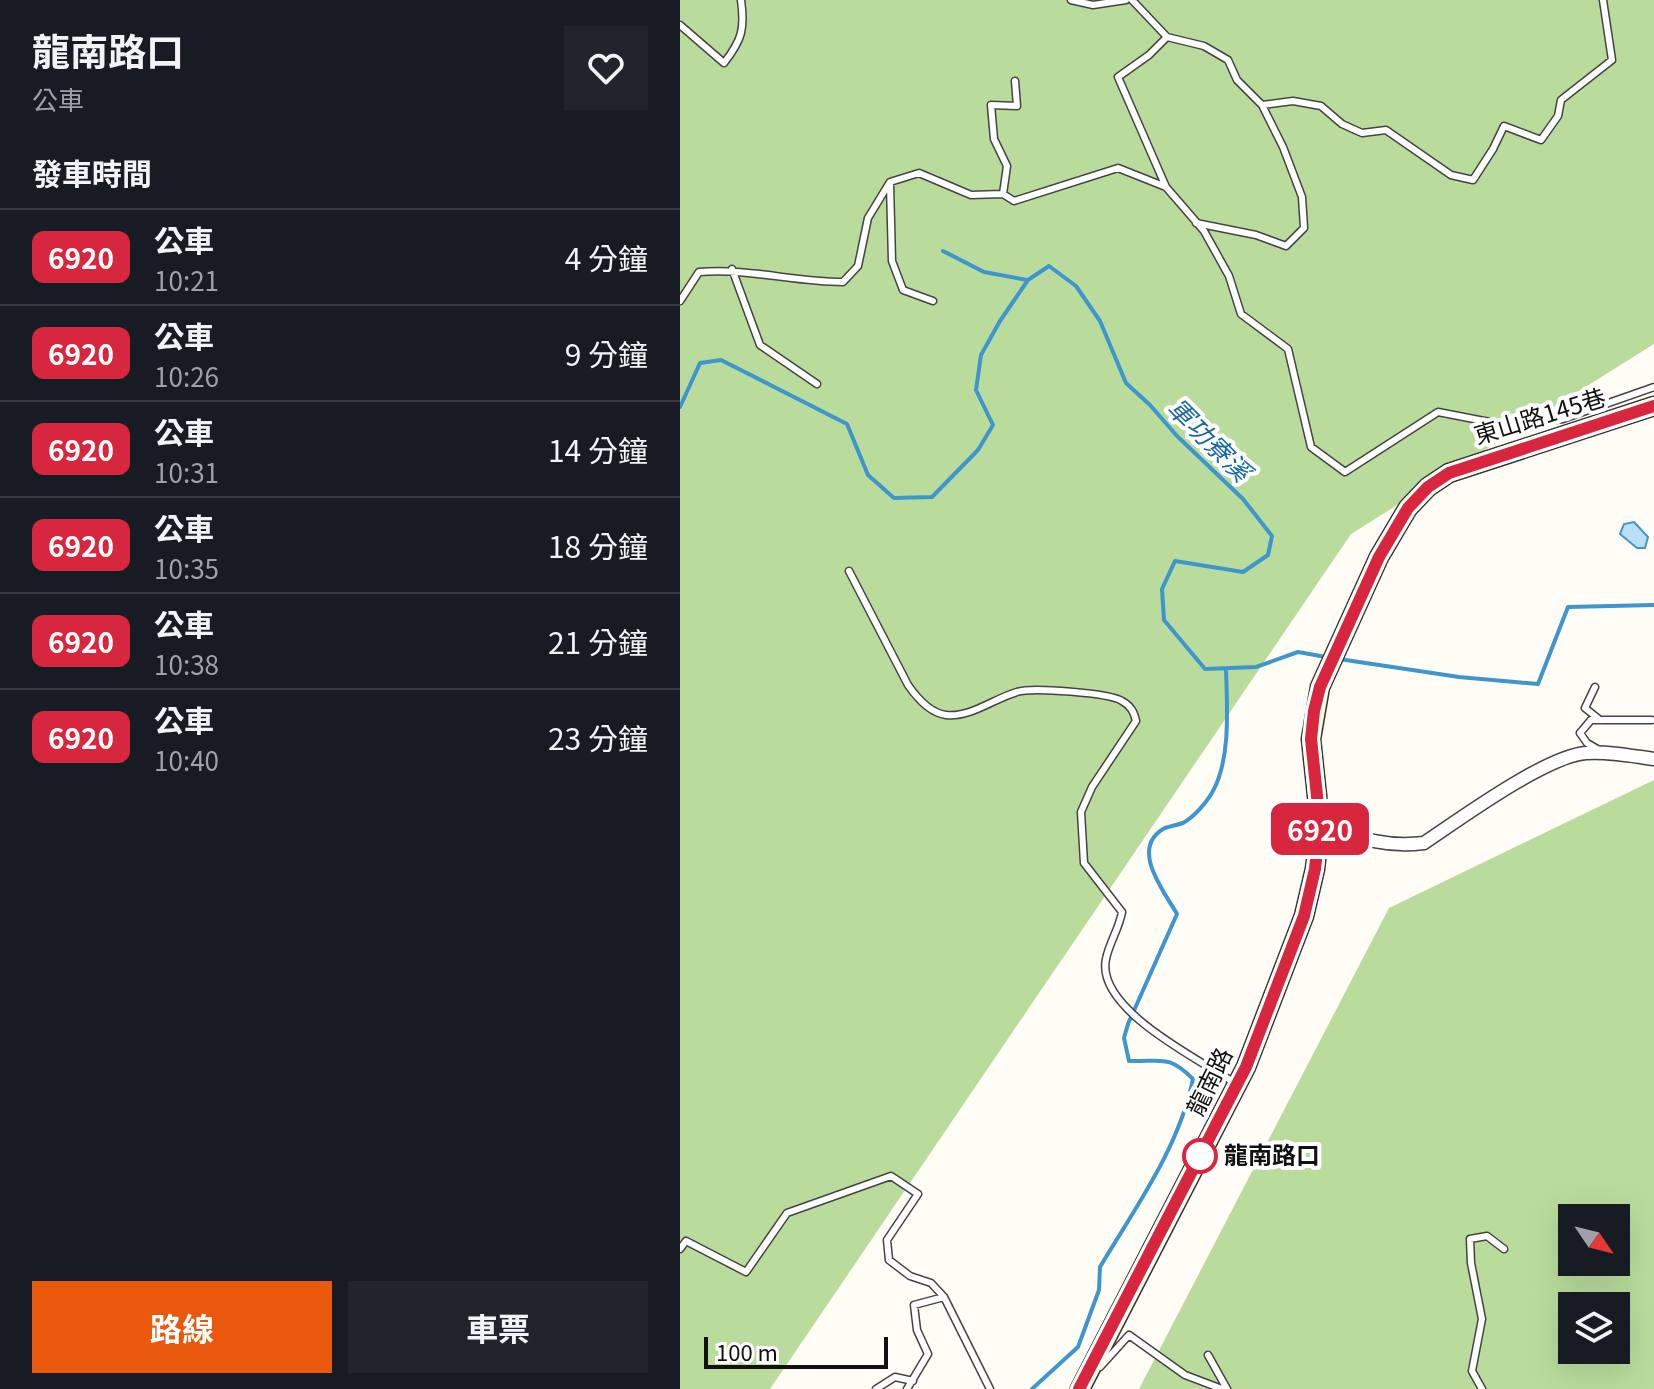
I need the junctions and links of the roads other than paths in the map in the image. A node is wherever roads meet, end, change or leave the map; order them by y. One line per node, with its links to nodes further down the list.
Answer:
1 (741, 0): 5 (lane)
2 (1071, 0): 3 (lane)
3 (1129, 0): 6 (lane)
4 (1603, 0): 8 (lane)
5 (680, 25)
6 (1167, 37): 8 (lane); 10 (lane)
7 (1015, 81): 11 (lane)
8 (1262, 105): 12 (lane)
9 (890, 182): 11 (lane); 13 (lane); 15 (lane)
10 (1166, 187): 11 (lane); 12 (lane)
11 (1003, 194)
12 (1196, 223): 17 (lane)
13 (732, 269): 14 (lane); 16 (lane)
14 (680, 301)
15 (933, 301)
16 (817, 384)
17 (1654, 387)
18 (1654, 406): 25 (street, 東山路145巷)
19 (849, 571): 26 (lane)
20 (1595, 687): 21 (lane)
21 (1600, 720): 22 (lane); 23 (lane)
22 (1652, 720)
23 (1603, 752): 24 (street); 25 (street)
24 (1654, 759)
25 (1320, 824): 26 (street, 龍南路)
26 (1237, 1085): 35 (street, 龍南路)
27 (680, 1249): 29 (lane)
28 (1504, 1249): 37 (lane)
29 (944, 1297): 31 (lane); 34 (lane)
30 (1208, 1355): 36 (lane)
31 (913, 1381): 32 (lane); 33 (lane)
32 (876, 1389)
33 (907, 1389)
34 (990, 1389)
35 (1080, 1389): 36 (lane)
36 (1225, 1389)
37 (1482, 1389)

